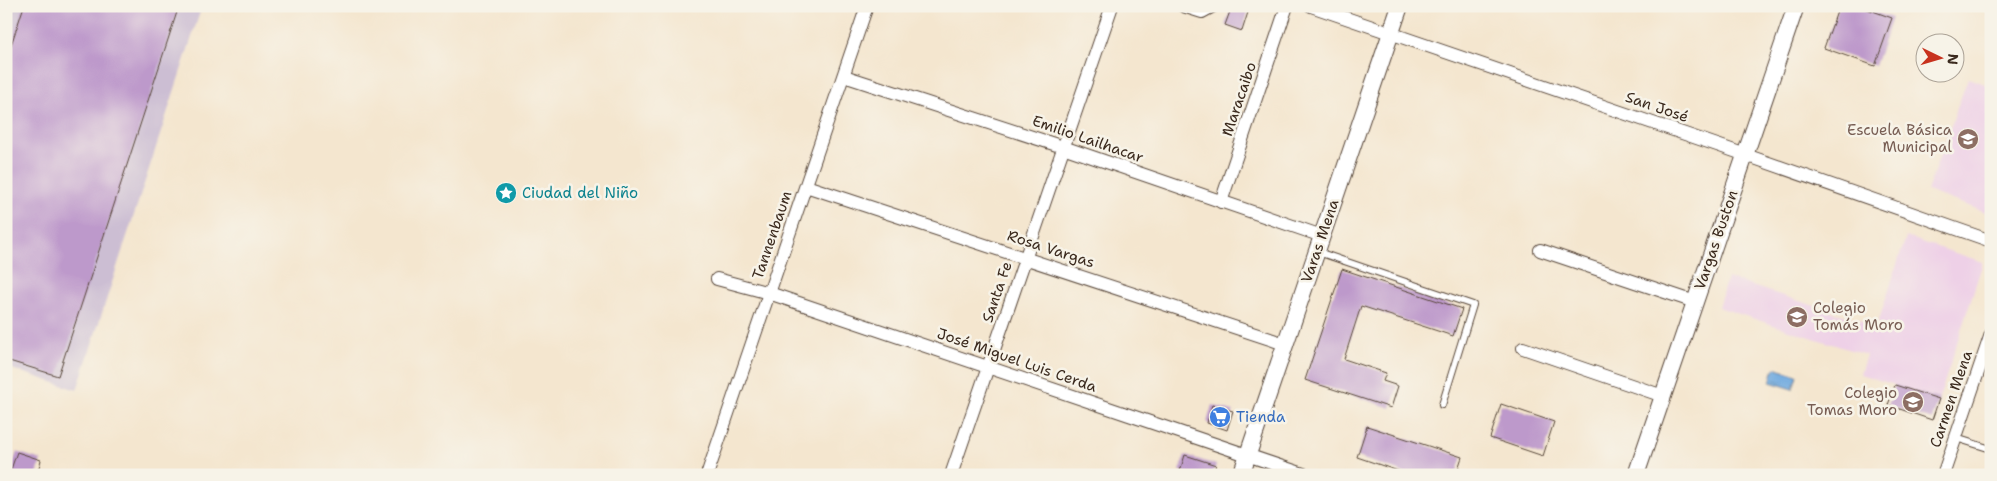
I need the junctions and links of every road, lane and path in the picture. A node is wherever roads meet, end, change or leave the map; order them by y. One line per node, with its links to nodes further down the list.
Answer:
1 (867, 6): 10 (street, Tannenbaum)
2 (1112, 6): 11 (street, Santa Fe)
3 (1183, 6): 4 (street)
4 (1213, 6)
5 (1287, 6): 14 (street, Maracaibo)
6 (1311, 6): 9 (street, San José)
7 (1400, 6): 9 (street, Varas Mena)
8 (1796, 6): 12 (street, Vargas Buston)
9 (1391, 33): 12 (street, San José); 15 (street, Varas Mena)
10 (844, 76): 11 (street, Emilio Lailhacar); 13 (street, Tannenbaum)
11 (1064, 147): 14 (street, Emilio Lailhacar); 19 (street, Santa Fe)
12 (1745, 155): 16 (street, San José); 22 (street, Vargas Buston)
13 (806, 186): 19 (street, Rosa Vargas); 21 (street, Tannenbaum)
14 (1221, 202): 15 (street, Emilio Lailhacar)
15 (1322, 236): 18 (street, Varas Mena)
16 (1991, 241)
17 (1540, 250): 22 (street)
18 (1316, 252): 24 (street, Varas Mena); 29 (lane)
19 (1026, 258): 24 (street, Rosa Vargas); 27 (street, Santa Fe)
20 (717, 279): 21 (street, José Miguel Luis Cerda)
21 (769, 293): 27 (street, José Miguel Luis Cerda); 33 (street, Tannenbaum)
22 (1695, 302): 28 (street, Vargas Buston)
23 (1991, 334): 26 (street, Carmen Mena)
24 (1285, 344): 32 (street, Varas Mena)
25 (1523, 348): 28 (street)
26 (1988, 351): 30 (street, Carmen Mena)
27 (988, 367): 32 (street, José Miguel Luis Cerda); 34 (street, Santa Fe)
28 (1663, 396): 37 (street, Vargas Buston)
29 (1442, 405)
30 (1956, 438): 31 (lane); 38 (street, Carmen Mena)
31 (1991, 449)
32 (1248, 455): 35 (street, Varas Mena); 36 (street, José Miguel Luis Cerda)
33 (706, 475)
34 (951, 475)
35 (1241, 475)
36 (1306, 475)
37 (1636, 475)
38 (1943, 475)

